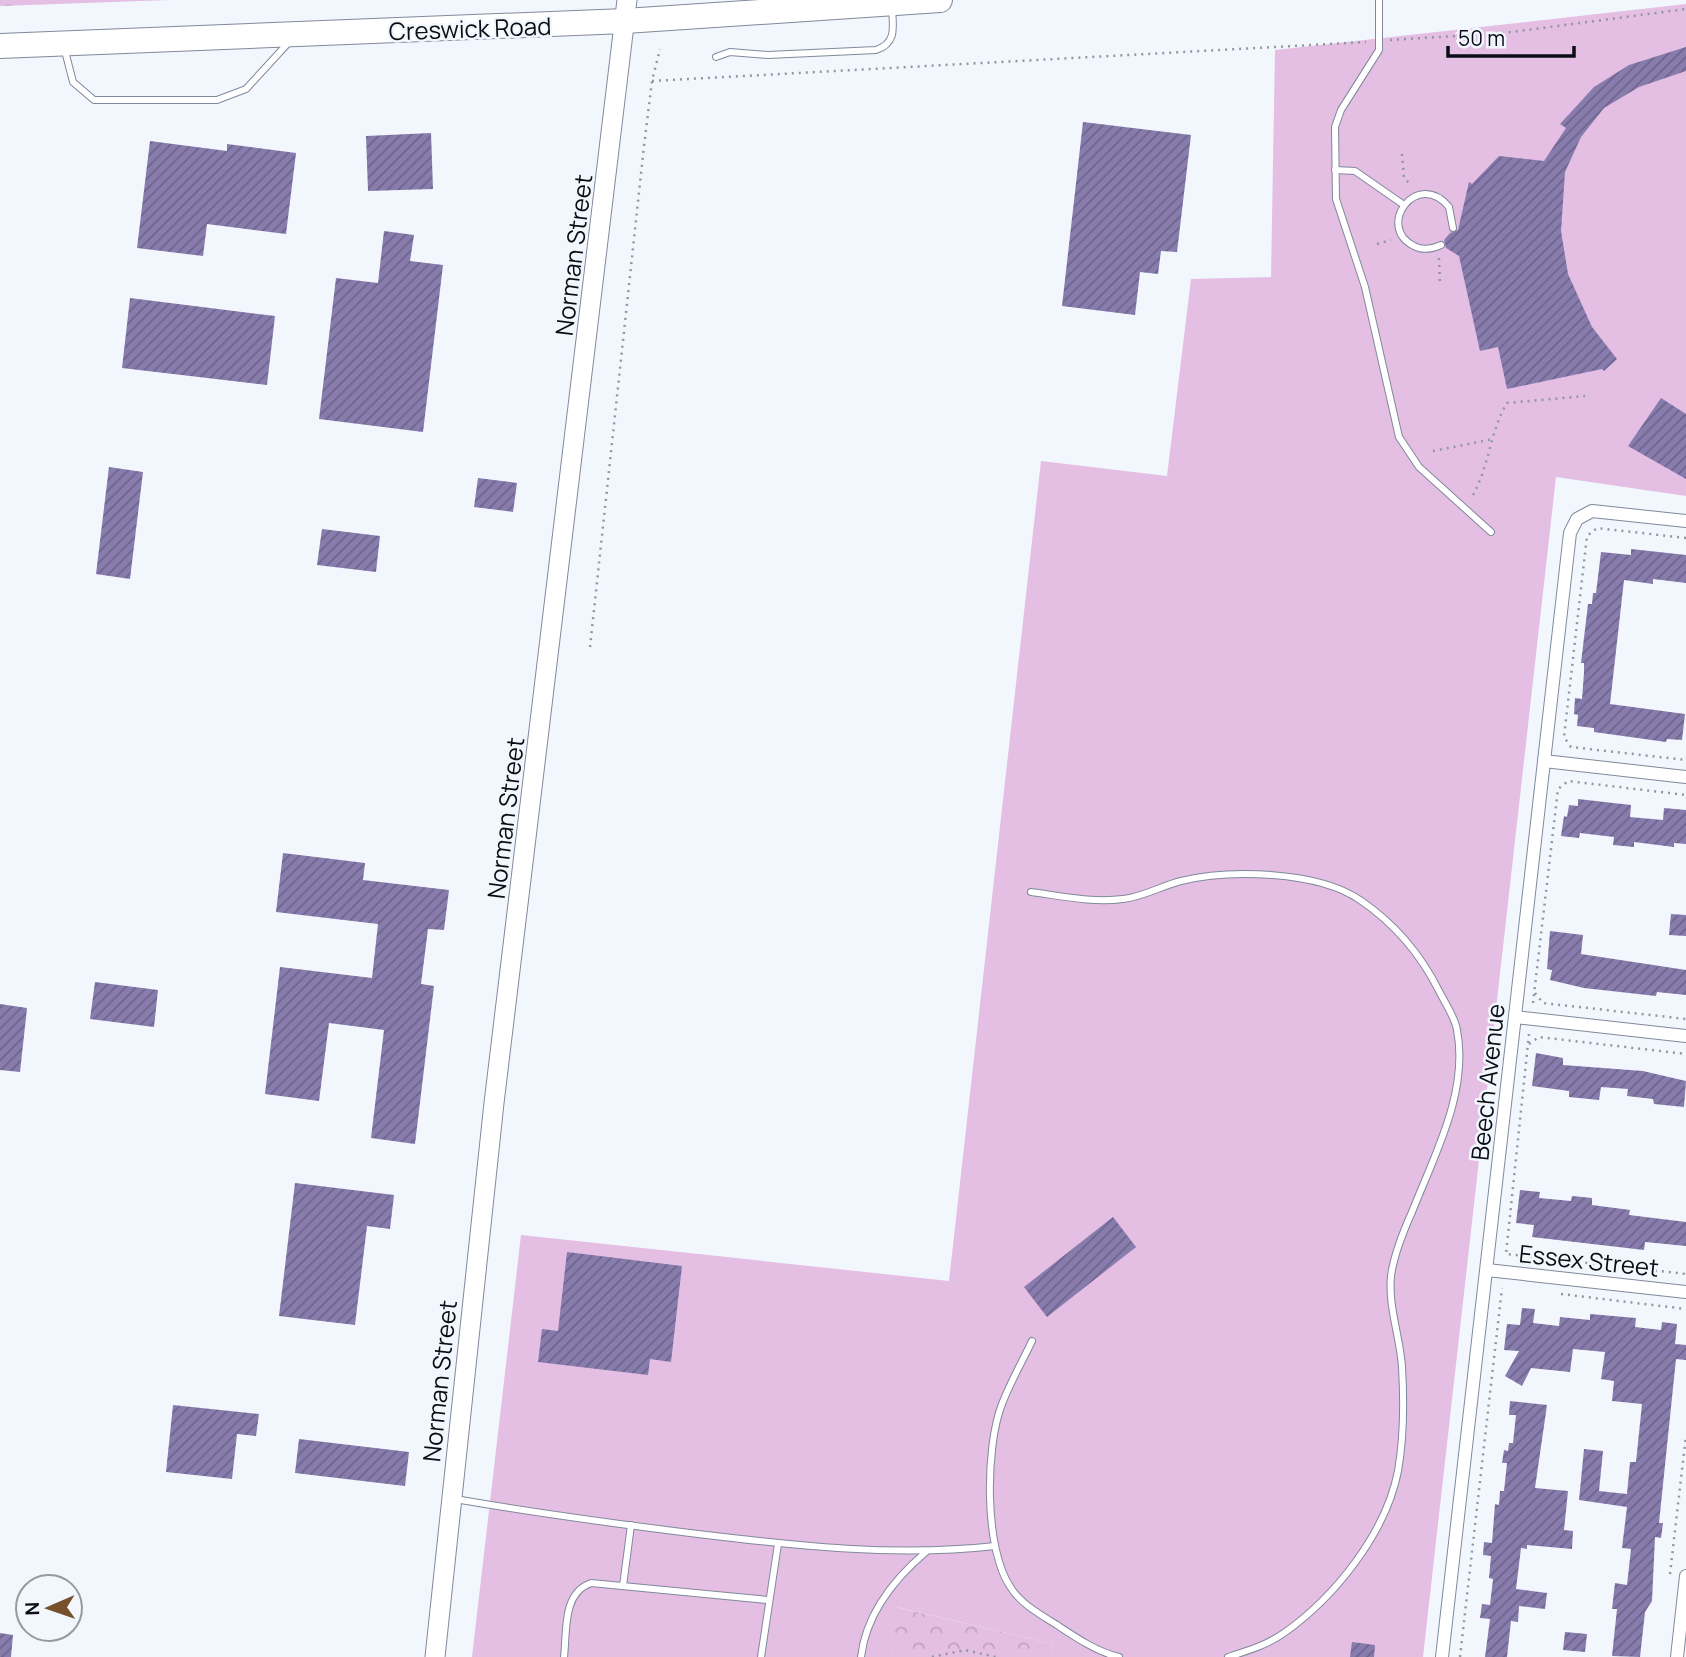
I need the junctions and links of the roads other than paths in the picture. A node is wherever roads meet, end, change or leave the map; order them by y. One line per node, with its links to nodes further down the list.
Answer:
1 (940, 0): 3 (highway, Creswick Road)
2 (1379, 0): 9 (lane)
3 (892, 3): 4 (highway, Creswick Road); 8 (lane)
4 (626, 11): 5 (highway, Creswick Road); 23 (main road, Norman Street)
5 (296, 34): 6 (highway, Creswick Road); 6 (lane)
6 (64, 44): 7 (highway, Creswick Road)
7 (0, 46)
8 (716, 57)
9 (1335, 170): 10 (lane); 14 (lane)
10 (1404, 205): 11 (lane); 12 (lane)
11 (1453, 228)
12 (1441, 245)
13 (1686, 521): 15 (street, Beech Avenue)
14 (1491, 531)
15 (1544, 761): 16 (street); 18 (street, Beech Avenue)
16 (1686, 777)
17 (1031, 892): 36 (lane)
18 (1515, 1017): 19 (street); 20 (street, Beech Avenue)
19 (1686, 1036)
20 (1487, 1270): 21 (street, Essex Street); 37 (street, Beech Avenue)
21 (1686, 1292)
22 (1032, 1341): 26 (lane)
23 (451, 1499): 24 (lane); 31 (main road, Norman Street)
24 (631, 1525): 25 (lane); 29 (lane)
25 (778, 1544): 27 (lane); 30 (lane)
26 (996, 1546): 27 (lane); 35 (lane)
27 (928, 1551): 34 (lane)
28 (1686, 1576): 38 (street)
29 (623, 1586): 30 (lane); 32 (lane)
30 (768, 1600): 33 (lane)
31 (434, 1652)
32 (564, 1657)
33 (761, 1657)
34 (861, 1657)
35 (1119, 1657)
36 (1228, 1657)
37 (1442, 1657)
38 (1677, 1657)

